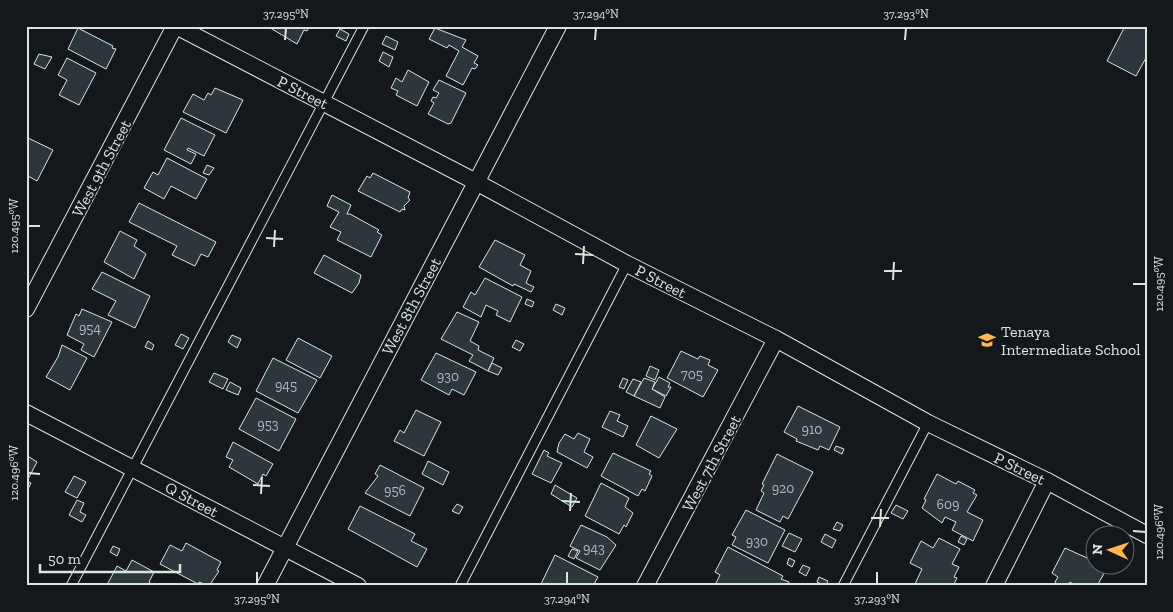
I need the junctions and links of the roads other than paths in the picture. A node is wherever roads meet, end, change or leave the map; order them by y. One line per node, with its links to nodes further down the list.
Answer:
1 (175, 26): 4 (street, P Street); 7 (street, West 9th Street)
2 (364, 26): 4 (lane)
3 (558, 26): 5 (street, West 8th Street)
4 (324, 103): 5 (street, P Street); 11 (lane)
5 (476, 182): 6 (street, P Street); 14 (street, West 8th Street)
6 (626, 264): 8 (street, P Street); 18 (lane)
7 (26, 309)
8 (776, 339): 10 (street, P Street); 19 (street, West 7th Street)
9 (26, 413): 11 (street, Q Street)
10 (928, 423): 12 (street, P Street); 20 (lane)
11 (132, 468): 14 (street, Q Street); 15 (lane)
12 (1047, 482): 13 (street, P Street); 21 (street)
13 (1147, 536)
14 (285, 548): 16 (street, West 8th Street); 17 (street, Q Street)
15 (71, 586)
16 (265, 586)
17 (358, 586)
18 (460, 586)
19 (645, 586)
20 (843, 586)
21 (994, 586)

